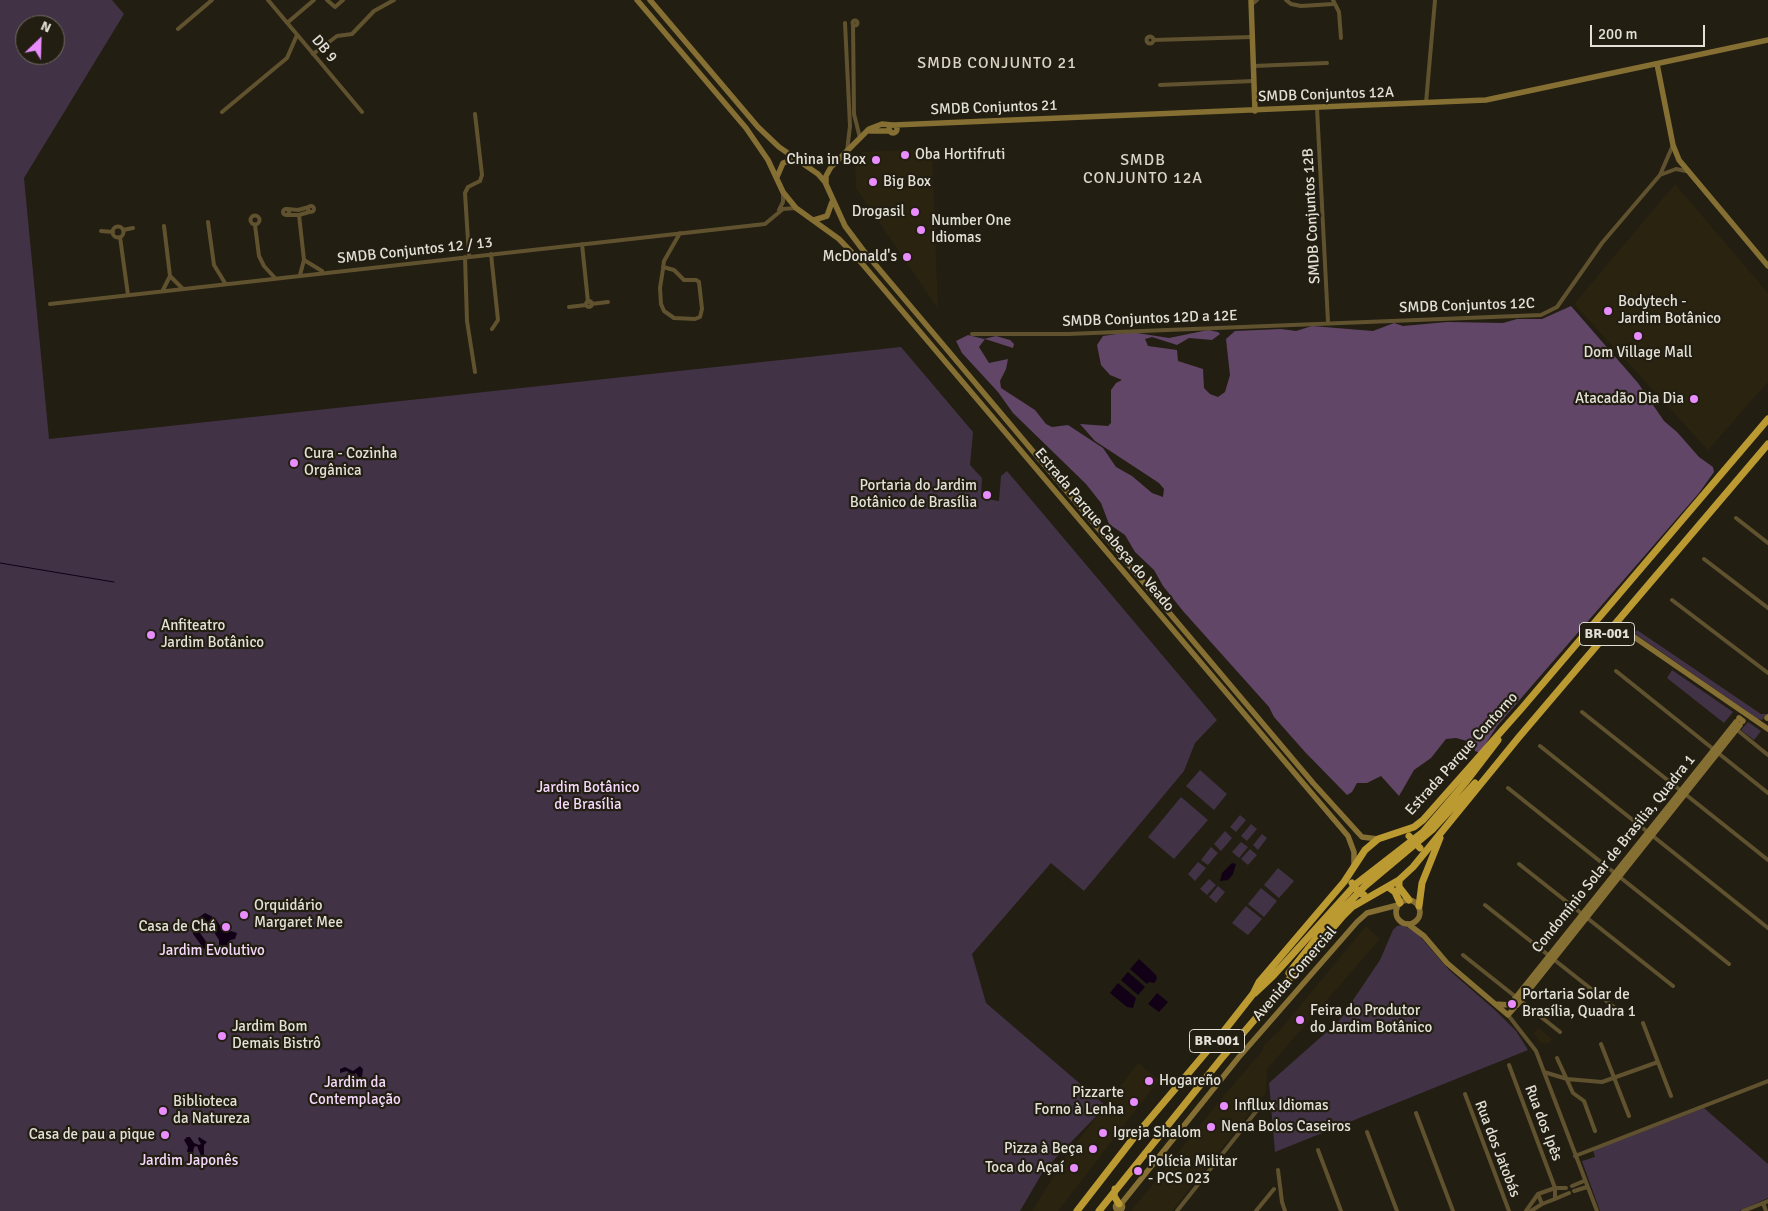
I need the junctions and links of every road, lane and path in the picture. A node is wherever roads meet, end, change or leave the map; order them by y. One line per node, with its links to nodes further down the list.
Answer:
1 (212, 0): 17 (street)
2 (268, 0): 14 (street, DB 9)
3 (314, 0): 14 (street)
4 (327, 0): 5 (street)
5 (343, 0)
6 (394, 0): 23 (street)
7 (637, 0): 44 (street)
8 (650, 0): 39 (street)
9 (1257, 0): 13 (street)
10 (1286, 0): 12 (street)
11 (1436, 0): 29 (street)
12 (1333, 2): 20 (street)
13 (1251, 3): 19 (street)
14 (287, 23): 18 (street, DB 9)
15 (845, 23): 38 (street)
16 (855, 24): 36 (street)
17 (178, 29)
18 (297, 35): 23 (street, DB 9); 32 (street)
19 (1252, 37): 21 (street); 26 (street)
20 (1341, 38)
21 (1154, 40)
22 (1768, 40): 25 (street, SMDB Conjuntos 12A)
23 (313, 54): 33 (street, DB 9)
24 (1327, 63): 26 (street)
25 (1657, 64): 29 (street, SMDB Conjuntos 12A); 37 (street)
26 (1253, 66): 27 (street)
27 (1253, 81): 28 (street); 31 (street)
28 (1160, 85)
29 (1426, 103): 30 (street, SMDB Conjuntos 12A)
30 (1317, 108): 31 (street, SMDB Conjuntos 12A); 79 (street, SMDB Conjuntos 12B)
31 (1255, 111): 35 (street, SMDB Conjuntos 12A)
32 (222, 112)
33 (362, 112)
34 (475, 114): 63 (street)
35 (1077, 118): 36 (street, SMDB Conjuntos 21)
36 (860, 138): 38 (street)
37 (1673, 145): 42 (street); 43 (street, SMDB Conjuntos 12C)
38 (847, 150): 40 (street)
39 (794, 159): 41 (street); 44 (street)
40 (831, 167): 41 (street); 45 (street)
41 (813, 169): 45 (street, Estrada Parque Cabeça do Veado)
42 (1689, 173): 43 (street); 65 (street)
43 (1660, 175): 79 (street, SMDB Conjuntos 12C)
44 (777, 177): 46 (street, Estrada Parque Cabeça do Veado)
45 (826, 186): 47 (street, Estrada Parque Cabeça do Veado)
46 (783, 192): 48 (street, Estrada Parque Cabeça do Veado); 49 (street)
47 (832, 202): 51 (street); 95 (street, Estrada Parque Cabeça do Veado)
48 (796, 208): 49 (street, SMDB Conjuntos 12 / 13); 51 (street, Estrada Parque Cabeça do Veado)
49 (778, 212): 59 (street, SMDB Conjuntos 12 / 13)
50 (299, 215): 50 (street); 64 (street)
51 (814, 220): 96 (street, Estrada Parque Cabeça do Veado)
52 (208, 222): 71 (street)
53 (255, 225): 70 (street)
54 (164, 226): 69 (street)
55 (133, 228): 56 (street)
56 (123, 230): 58 (street); 60 (street)
57 (101, 231): 58 (street)
58 (113, 232): 60 (street)
59 (680, 233): 61 (street, SMDB Conjuntos 12 / 13); 66 (street)
60 (120, 237): 74 (street)
61 (582, 244): 62 (street, SMDB Conjuntos 12 / 13); 76 (street)
62 (491, 254): 63 (street, SMDB Conjuntos 12 / 13); 80 (street)
63 (467, 257): 67 (street, SMDB Conjuntos 12 / 13); 82 (street)
64 (304, 260): 67 (street); 68 (street)
65 (1768, 266)
66 (663, 267): 66 (street)
67 (324, 272): 68 (street, SMDB Conjuntos 12 / 13)
68 (300, 275): 70 (street, SMDB Conjuntos 12 / 13)
69 (170, 276): 72 (street); 73 (street)
70 (275, 278): 71 (street, SMDB Conjuntos 12 / 13)
71 (225, 283): 72 (street, SMDB Conjuntos 12 / 13)
72 (182, 288): 73 (street, SMDB Conjuntos 12 / 13)
73 (163, 290): 74 (street, SMDB Conjuntos 12 / 13)
74 (128, 294): 77 (street, SMDB Conjuntos 12 / 13)
75 (608, 302): 76 (street)
76 (589, 303): 78 (street)
77 (50, 304)
78 (569, 307)
79 (1328, 322): 81 (street, SMDB Conjuntos 12D a 12E)
80 (492, 329)
81 (972, 334)
82 (475, 372)
83 (1768, 419): 100 (highway, Estrada Parque Contorno / BR-001)
84 (1768, 444): 90 (highway, Estrada Parque Contorno / BR-001)
85 (1736, 518): 86 (street)
86 (1768, 543)
87 (1704, 559): 89 (street)
88 (1672, 600): 94 (street)
89 (1768, 608)
90 (1618, 620): 91 (street); 92 (highway, Estrada Parque Contorno / BR-001)
91 (1621, 628): 92 (street); 101 (street)
92 (1611, 629): 103 (highway, Estrada Parque Contorno / BR-001)
93 (1616, 671): 105 (street)
94 (1768, 673)
95 (1222, 675): 96 (street); 97 (street, Estrada Parque Cabeça do Veado)
96 (1215, 681): 98 (street, Estrada Parque Cabeça do Veado)
97 (1228, 682): 98 (street); 113 (street, Estrada Parque Cabeça do Veado)
98 (1221, 687): 117 (street, Estrada Parque Cabeça do Veado)
99 (1582, 712): 108 (street)
100 (1510, 721): 111 (highway, Estrada Parque Contorno / BR-001); 137 (highway)
101 (1740, 721): 102 (street); 105 (street, Condomínio Solar de Brasilia, Quadra 1); 106 (street)
102 (1766, 724)
103 (1528, 727): 110 (highway, Estrada Parque Contorno / BR-001); 138 (highway)
104 (1540, 746): 112 (street)
105 (1716, 751): 108 (street, Condomínio Solar de Brasilia, Quadra 1); 109 (street)
106 (1768, 754)
107 (1508, 788): 118 (street)
108 (1683, 792): 112 (street, Condomínio Solar de Brasilia, Quadra 1); 115 (street)
109 (1768, 793)
110 (1448, 824): 114 (highway, Estrada Parque Contorno / BR-001); 125 (highway)
111 (1398, 833): 113 (highway, Estrada Parque Contorno / BR-001); 114 (highway, bridge)
112 (1650, 834): 118 (street, Condomínio Solar de Brasilia, Quadra 1); 131 (street)
113 (1378, 839): 117 (highway, Estrada Parque Contorno / BR-001)
114 (1420, 858): 119 (highway, Estrada Parque Contorno / BR-001)
115 (1768, 860)
116 (1519, 864): 127 (street)
117 (1353, 868): 121 (highway, bridge); 137 (highway, Estrada Parque Contorno / BR-001)
118 (1617, 875): 127 (street, Condomínio Solar de Brasilia, Quadra 1); 135 (street)
119 (1399, 880): 120 (highway, Estrada Parque Contorno / BR-001); 122 (highway)
120 (1388, 887): 121 (highway, Estrada Parque Contorno / BR-001); 123 (highway)
121 (1376, 894): 138 (highway, Estrada Parque Contorno / BR-001)
122 (1409, 900): 123 (street); 125 (street)
123 (1399, 904): 126 (street, Avenida Comercial); 128 (street)
124 (1485, 905): 134 (street)
125 (1419, 906): 129 (street)
126 (1381, 910): 128 (street); 175 (street, Avenida Comercial)
127 (1584, 916): 134 (street, Condomínio Solar de Brasilia, Quadra 1); 136 (street)
128 (1397, 917): 130 (street)
129 (1419, 917): 130 (street); 132 (street)
130 (1408, 924): 132 (street)
131 (1768, 928)
132 (1424, 936): 139 (street)
133 (1463, 955): 140 (street)
134 (1551, 958): 140 (street, Condomínio Solar de Brasilia, Quadra 1); 141 (street)
135 (1729, 964)
136 (1673, 986)
137 (1253, 994): 176 (highway, Estrada Parque Contorno / BR-001)
138 (1276, 994): 167 (highway, Estrada Parque Contorno / BR-001)
139 (1495, 1004): 140 (street); 142 (street)
140 (1514, 1004): 142 (street, Condomínio Solar de Brasilia, Quadra 1); 144 (street)
141 (1619, 1011)
142 (1508, 1016): 149 (street)
143 (1643, 1023): 147 (street)
144 (1560, 1032)
145 (1601, 1044): 150 (street)
146 (1557, 1058): 151 (street)
147 (1658, 1062): 150 (street); 154 (street)
148 (1509, 1065): 165 (street, Rua dos Ipês)
149 (1544, 1072): 151 (street); 161 (street)
150 (1615, 1078): 151 (street); 157 (street)
151 (1567, 1079): 158 (street)
152 (1768, 1081): 161 (street)
153 (1465, 1094): 184 (street, Rua dos Jatobás)
154 (1671, 1096)
155 (1262, 1104): 178 (street)
156 (1416, 1113): 183 (street)
157 (1629, 1116)
158 (1595, 1131)
159 (1367, 1132): 182 (street)
160 (1318, 1150): 181 (street)
161 (1575, 1156): 163 (street)
162 (1278, 1170): 180 (street)
163 (1584, 1181): 164 (street); 164 (street)
164 (1587, 1187): 187 (street)
165 (1554, 1188): 166 (street); 169 (street); 171 (street, Rua dos Ipês)
166 (1566, 1188)
167 (1115, 1189): 172 (highway, Estrada Parque Contorno / BR-001); 175 (highway)
168 (1274, 1189): 179 (street)
169 (1538, 1194): 174 (street); 185 (street)
170 (1569, 1194): 171 (street)
171 (1555, 1199): 174 (street)
172 (1106, 1201): 175 (highway); 177 (highway, Estrada Parque Contorno / BR-001)
173 (1766, 1203): 188 (street); 189 (street)
174 (1542, 1204): 186 (street)
175 (1119, 1208)
176 (1077, 1211)
177 (1099, 1211)
178 (1177, 1211)
179 (1256, 1211)
180 (1285, 1211)
181 (1341, 1211)
182 (1397, 1211)
183 (1453, 1211)
184 (1509, 1211)
185 (1526, 1211)
186 (1532, 1211)
187 (1597, 1211)
188 (1744, 1211)
189 (1766, 1211)

